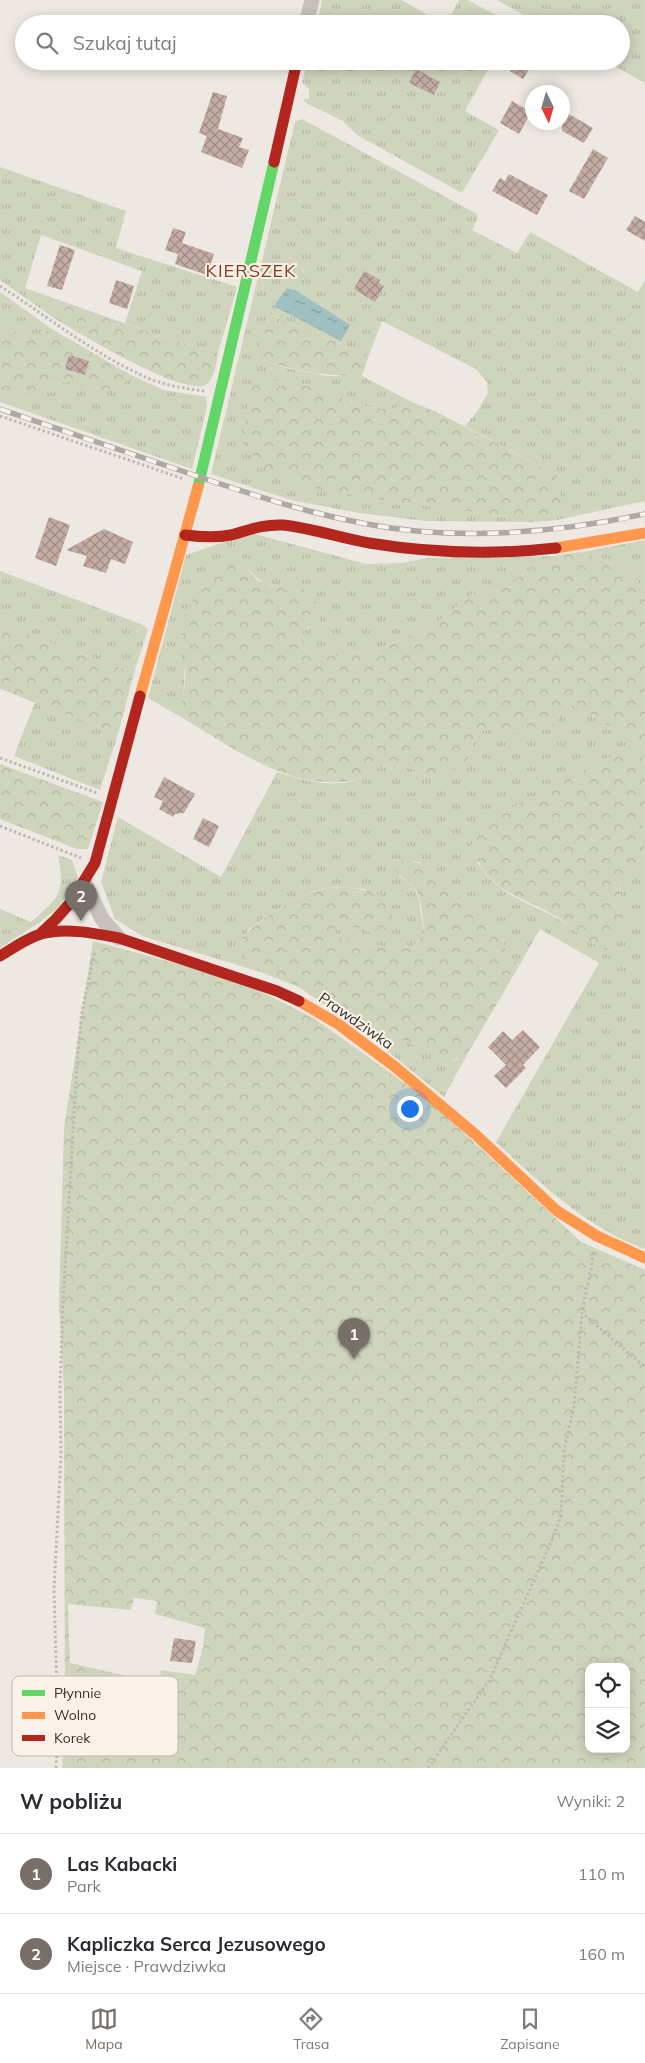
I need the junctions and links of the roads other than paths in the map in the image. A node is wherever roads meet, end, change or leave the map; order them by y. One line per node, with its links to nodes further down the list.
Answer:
1 (312, 0): 2 (street)
2 (308, 15)
3 (295, 70): 5 (street)
4 (645, 533): 5 (street)
5 (185, 535): 6 (street)
6 (85, 883): 7 (street); 8 (street)
7 (39, 935): 8 (street, Prawdziwka); 9 (street, Prawdziwka)
8 (119, 938): 10 (street, Prawdziwka)
9 (0, 956)
10 (645, 1258)

